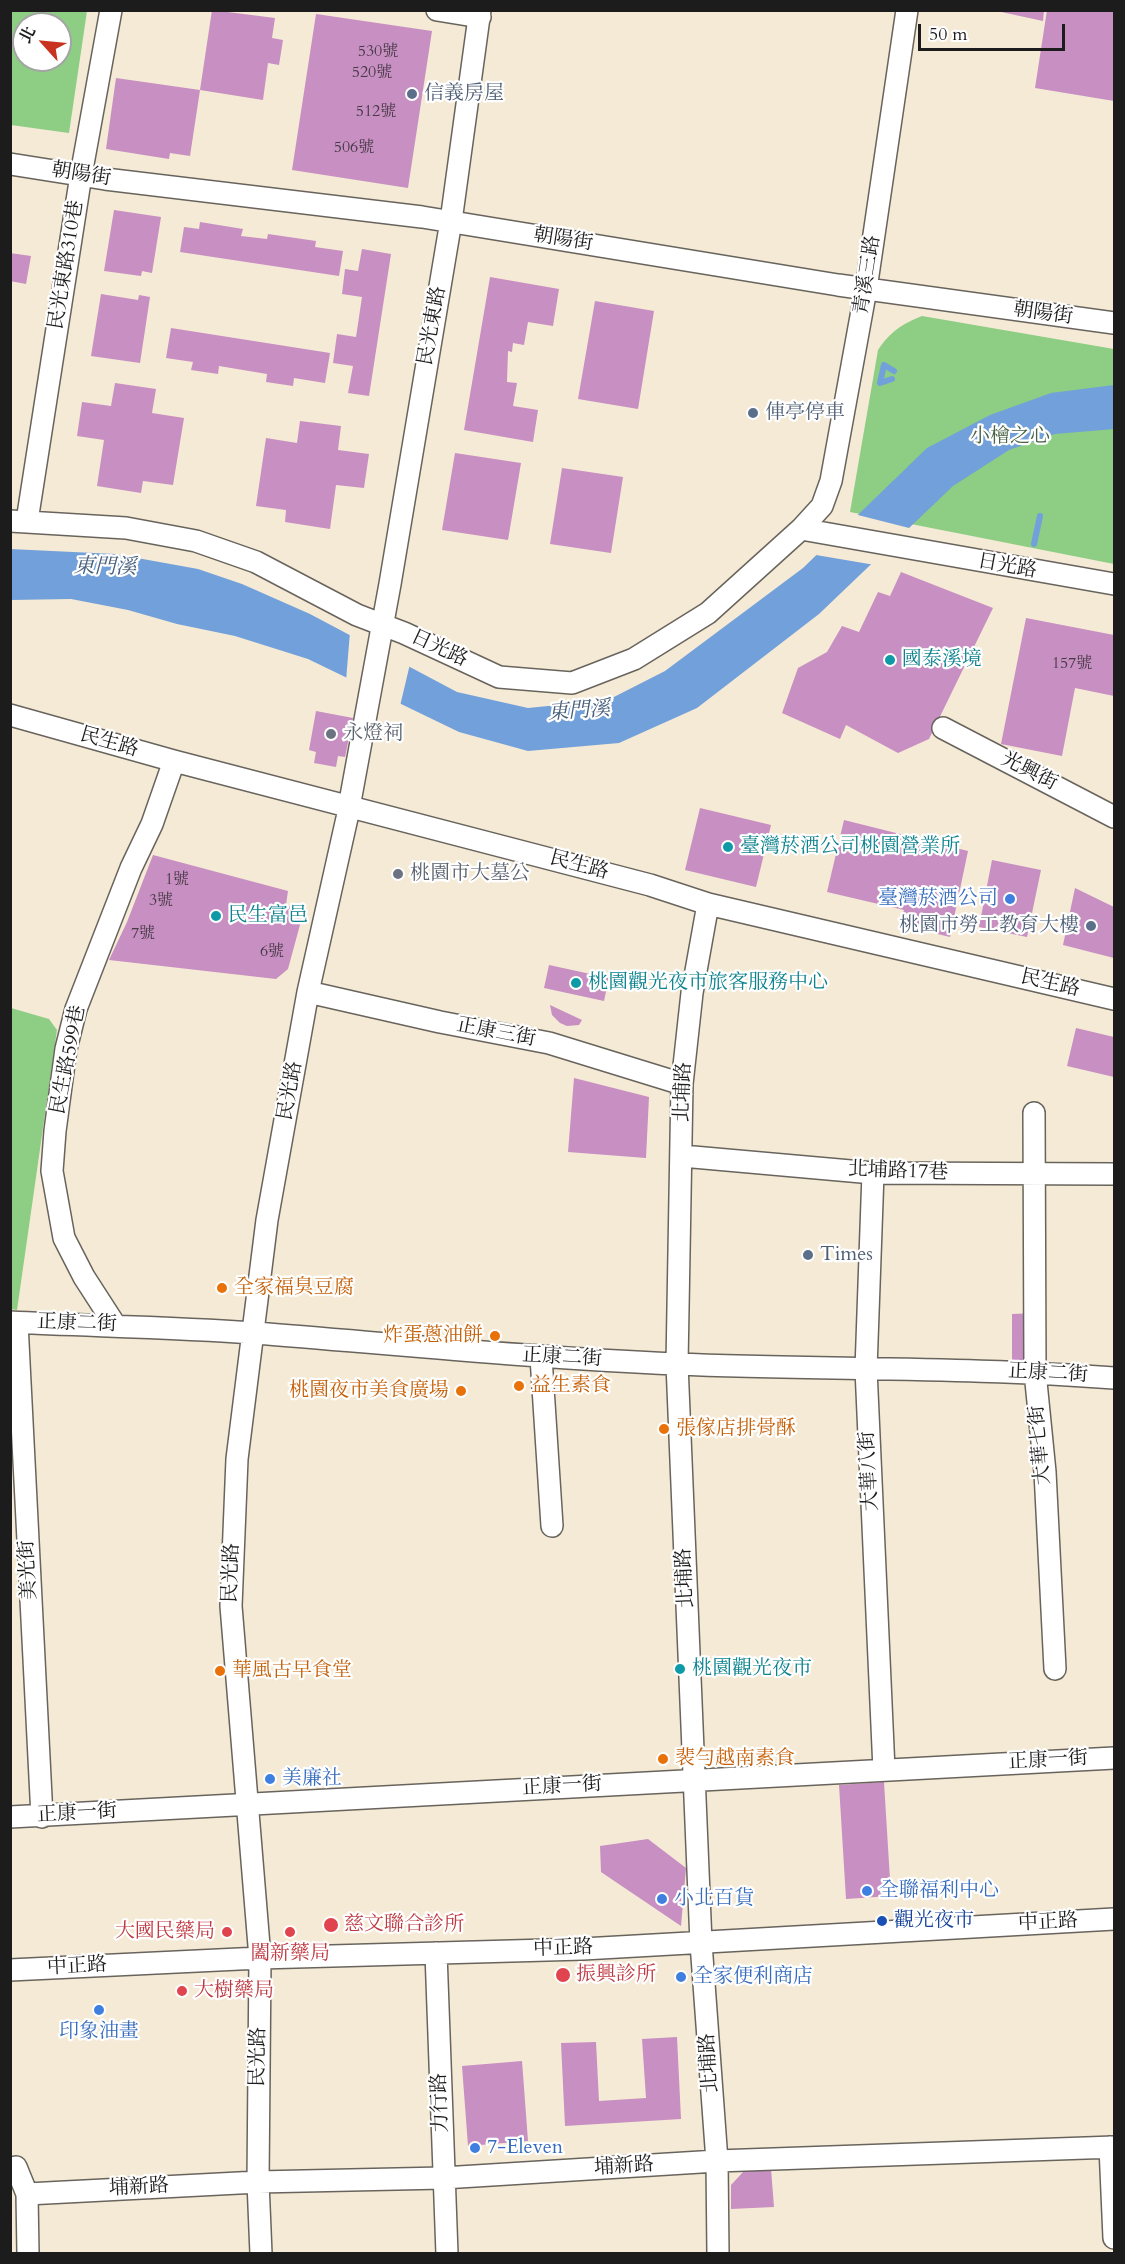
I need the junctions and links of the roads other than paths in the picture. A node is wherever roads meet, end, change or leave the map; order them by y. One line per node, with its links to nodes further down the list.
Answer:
1 (111, 10): 6 (street, 民光東路310巷)
2 (437, 10): 4 (street)
3 (907, 10): 8 (street, 青溪三路)
4 (480, 14): 7 (street, 民光東路)
5 (10, 164): 6 (street, 朝陽街)
6 (81, 175): 7 (street, 朝陽街); 10 (street, 民光東路310巷)
7 (451, 221): 8 (street, 朝陽街); 13 (street, 民光東路)
8 (866, 289): 9 (street, 朝陽街); 11 (street, 青溪三路)
9 (1114, 323)
10 (19, 521): 13 (street, 日光路)
11 (801, 529): 12 (street, 日光路); 13 (street, 日光路)
12 (1114, 584)
13 (381, 633): 17 (street, 民光東路)
14 (10, 715): 16 (street, 民生路)
15 (943, 728): 18 (street, 光興街)
16 (174, 761): 17 (street, 民生路); 29 (street, 民生路599巷)
17 (349, 805): 19 (street, 民生路); 20 (street, 民光路)
18 (1114, 817)
19 (708, 904): 21 (street, 民生路); 22 (street, 北埔路)
20 (308, 992): 22 (street, 正康三街); 30 (street, 民光路)
21 (1114, 999)
22 (682, 1084): 24 (street, 北埔路)
23 (1034, 1113): 26 (street, 大華七街)
24 (682, 1156): 25 (street, 北埔路17巷); 32 (street, 北埔路)
25 (873, 1173): 26 (street, 北埔路17巷); 33 (street, 大華八街)
26 (1033, 1174): 27 (street, 北埔路17巷); 34 (street, 大華七街)
27 (1114, 1174)
28 (14, 1322): 29 (street, 正康二街); 42 (street, 美光街)
29 (116, 1325): 30 (street, 正康二街)
30 (254, 1333): 31 (street, 正康二街); 41 (street, 民光路)
31 (541, 1357): 32 (street, 正康二街); 36 (street)
32 (676, 1364): 33 (street, 正康二街); 40 (street, 北埔路)
33 (866, 1369): 34 (street, 正康二街); 39 (street, 大華八街)
34 (1035, 1372): 35 (street, 正康二街); 37 (street, 大華七街)
35 (1114, 1378)
36 (552, 1526)
37 (1055, 1670)
38 (1114, 1758): 39 (street, 正康一街)
39 (884, 1770): 40 (street, 正康一街)
40 (696, 1781): 41 (street, 正康一街); 45 (street, 北埔路)
41 (247, 1804): 42 (street, 正康一街); 47 (street, 民光路)
42 (42, 1816): 43 (street, 正康一街)
43 (10, 1817)
44 (1114, 1919): 45 (street, 中正路)
45 (701, 1943): 46 (street, 中正路); 50 (street, 北埔路)
46 (436, 1953): 47 (street, 中正路); 52 (street, 力行路)
47 (260, 1958): 48 (street, 中正路); 53 (street, 民光路)
48 (10, 1971)
49 (1112, 2147): 50 (street, 埔新路); 55 (street)
50 (717, 2161): 52 (street, 埔新路); 59 (street, 北埔路)
51 (13, 2167): 54 (street)
52 (443, 2178): 53 (street, 埔新路); 58 (street, 力行路)
53 (258, 2182): 54 (street, 埔新路); 57 (street, 民光路)
54 (27, 2194): 56 (street)
55 (1114, 2238)
56 (28, 2253)
57 (261, 2253)
58 (447, 2253)
59 (718, 2253)

